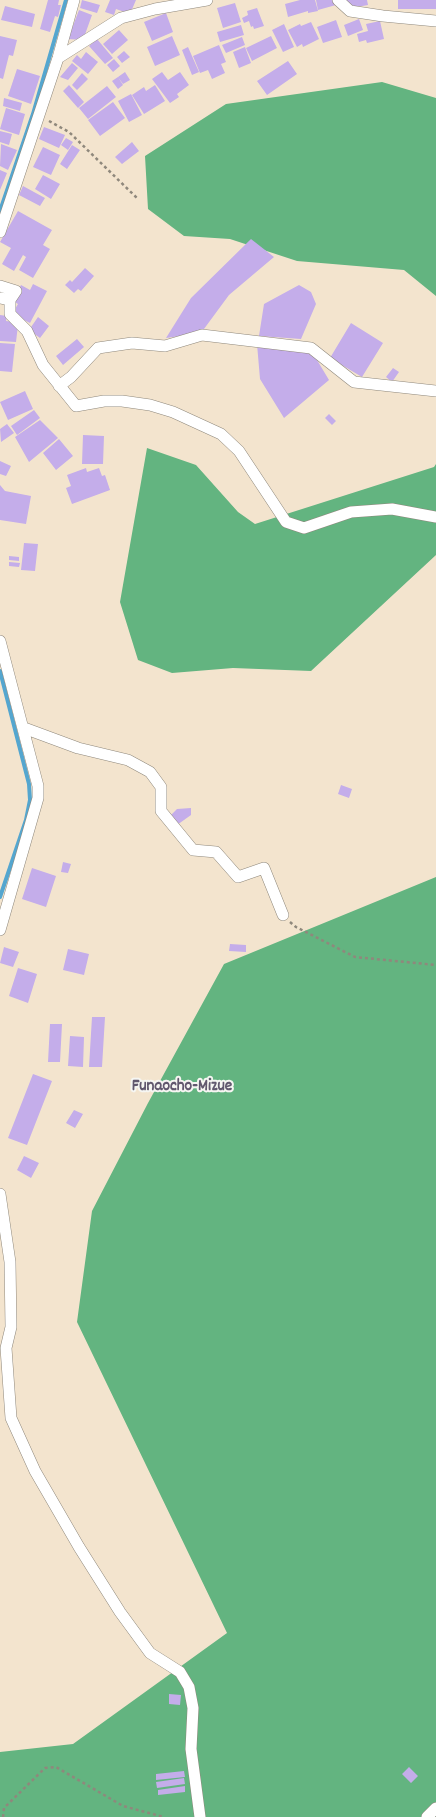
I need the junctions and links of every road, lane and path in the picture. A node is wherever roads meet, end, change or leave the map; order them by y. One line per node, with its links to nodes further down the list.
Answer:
1 (74, 0): 6 (street)
2 (207, 0): 4 (street)
3 (338, 0): 5 (street)
4 (182, 2): 6 (street)
5 (435, 20)
6 (58, 58): 7 (street)
7 (39, 115): 8 (path); 9 (street)
8 (137, 198)
9 (0, 232)
10 (0, 286): 11 (street)
11 (5, 299): 12 (street)
12 (59, 386): 13 (street); 14 (street)
13 (436, 391)
14 (436, 517)
15 (0, 641): 16 (street)
16 (24, 728): 17 (street); 18 (street)
17 (283, 915): 19 (path)
18 (0, 930)
19 (436, 965)
20 (0, 1194): 24 (street)
21 (436, 1808): 25 (street)
22 (3, 1817): 23 (path)
23 (164, 1817)
24 (200, 1817)
25 (427, 1817)

